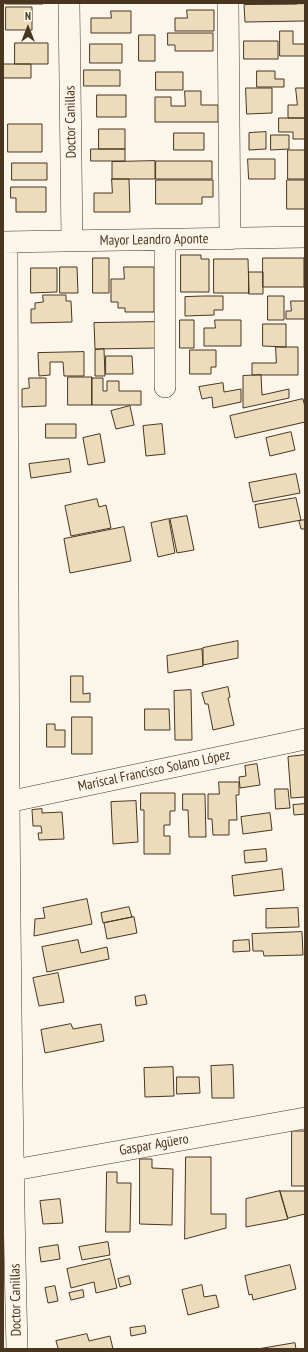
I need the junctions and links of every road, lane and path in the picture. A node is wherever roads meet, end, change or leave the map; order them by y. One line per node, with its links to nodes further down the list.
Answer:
1 (69, 3): 6 (street, Doctor Canillas)
2 (228, 3): 4 (street)
3 (305, 237): 4 (street, Mayor Leandro Aponte)
4 (230, 239): 5 (street, Mayor Leandro Aponte)
5 (165, 240): 6 (street, Mayor Leandro Aponte); 8 (street)
6 (72, 241): 7 (street, Mayor Leandro Aponte)
7 (5, 242): 10 (street, Doctor Canillas)
8 (164, 387)
9 (305, 739): 10 (street, Mariscal Francisco Solano López)
10 (6, 803): 12 (street, Doctor Canillas)
11 (305, 1118): 12 (street, Gaspar Agüero)
12 (8, 1171): 13 (street, Doctor Canillas)
13 (17, 1349)

